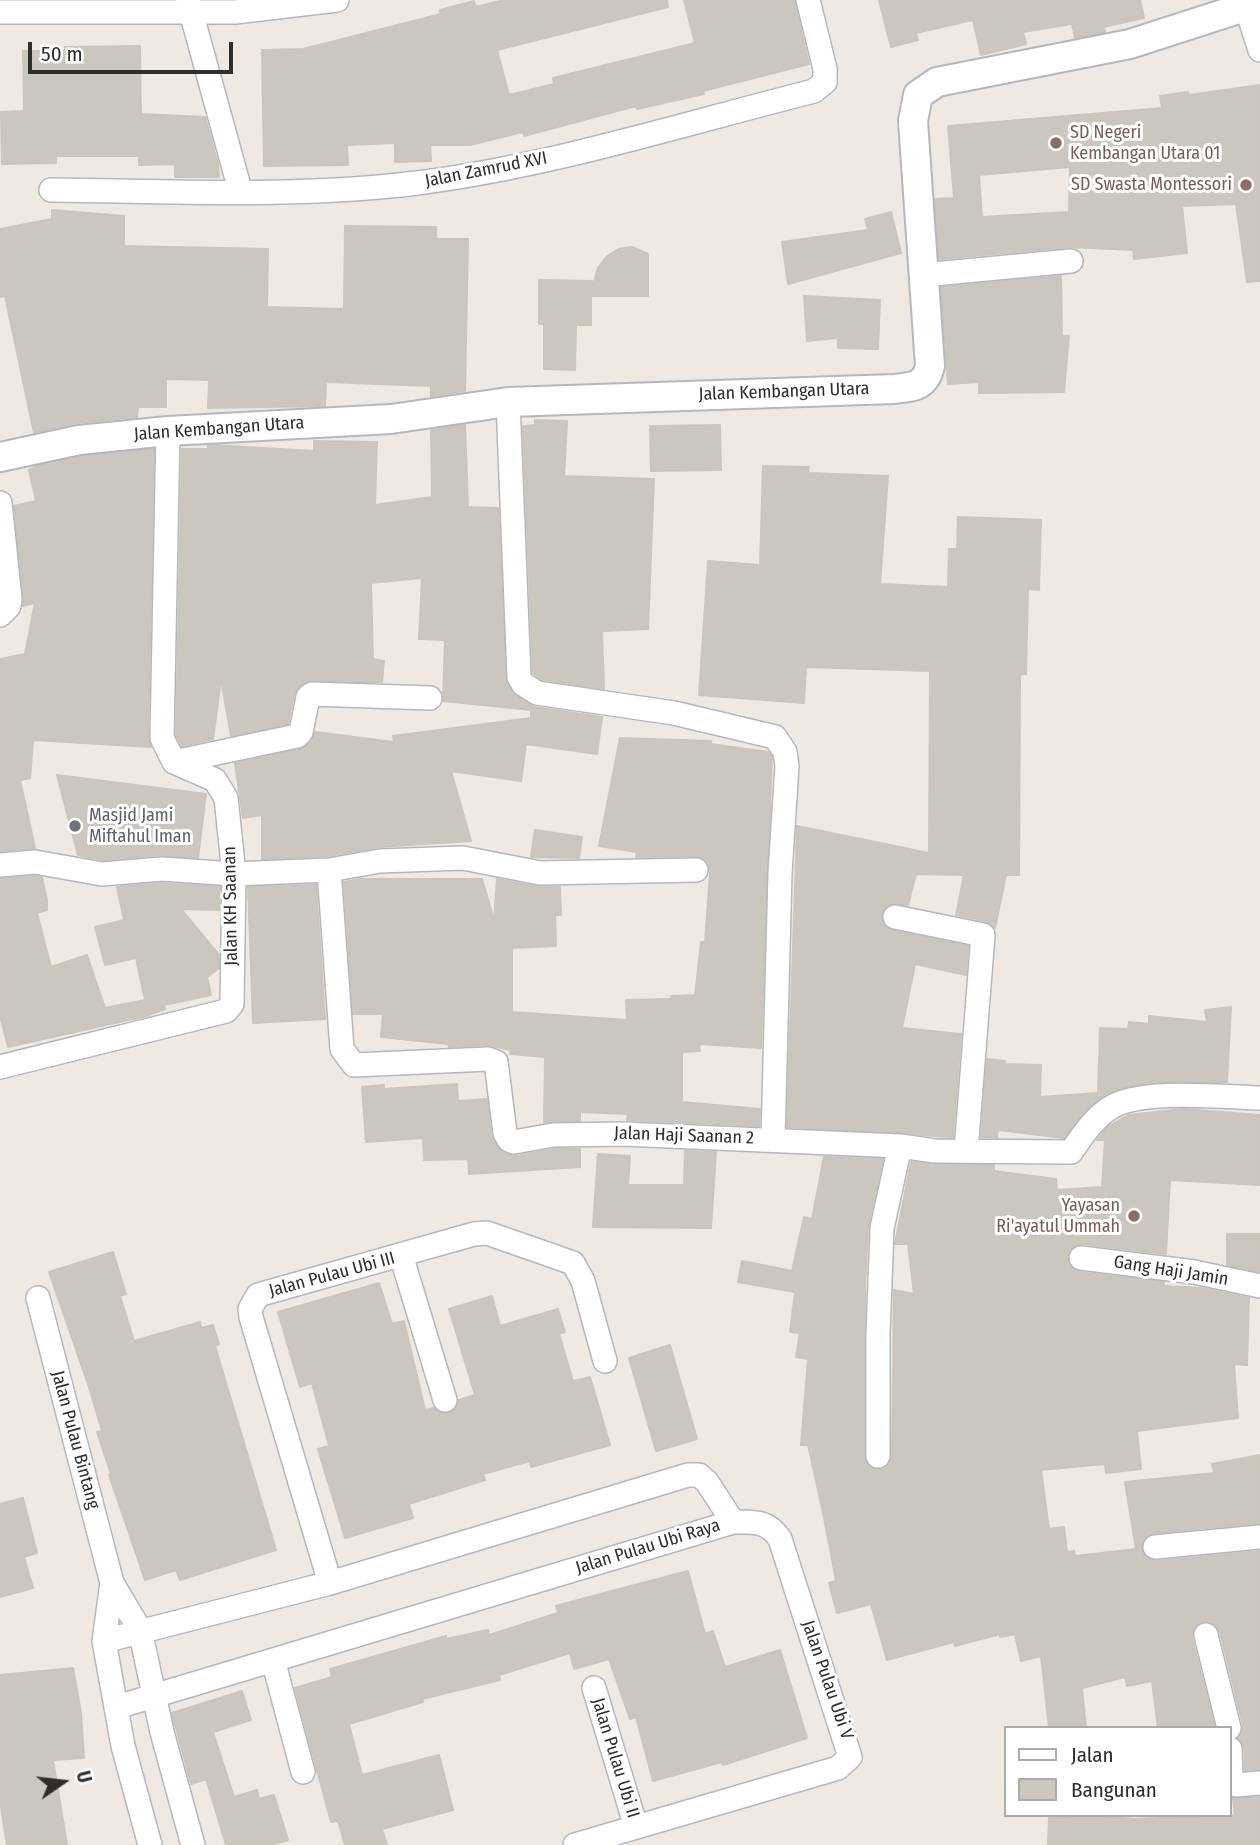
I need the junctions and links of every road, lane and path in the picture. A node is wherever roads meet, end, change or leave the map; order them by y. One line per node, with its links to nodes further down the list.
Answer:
1 (337, 0): 4 (street)
2 (808, 0): 8 (street, Jalan Zamrud XVI)
3 (1253, 4): 6 (street); 10 (street, Jalan Kembangan Utara)
4 (189, 6): 5 (street); 8 (street)
5 (0, 12)
6 (1260, 50)
7 (51, 190): 8 (street, Jalan Zamrud XVI)
8 (240, 190)
9 (1071, 261): 10 (street)
10 (923, 275): 11 (street, Jalan Kembangan Utara)
11 (508, 402): 12 (street, Jalan Kembangan Utara); 25 (street)
12 (168, 430): 13 (street, Jalan Kembangan Utara); 17 (street)
13 (0, 457)
14 (0, 503): 15 (street)
15 (0, 615)
16 (430, 698): 17 (street)
17 (174, 762): 21 (street, Jalan KH Saanan)
18 (0, 865): 21 (street)
19 (329, 870): 20 (street); 21 (street); 25 (street, Jalan Haji Saanan 2)
20 (696, 870)
21 (234, 874): 23 (street, Jalan KH Saanan)
22 (895, 917): 27 (street)
23 (0, 1067)
24 (1260, 1098): 27 (street, Jalan Haji Saanan 2)
25 (772, 1139): 26 (street, Jalan Haji Saanan 2)
26 (900, 1146): 27 (street, Jalan Haji Saanan 2); 34 (street)
27 (966, 1151)
28 (401, 1255): 32 (street, Jalan Pulau Ubi III); 33 (street); 39 (street, Jalan Pulau Ubi III)
29 (1081, 1258): 30 (street, Gang Haji Jamin)
30 (1260, 1286)
31 (38, 1298): 38 (street, Jalan Pulau Bintang)
32 (605, 1361)
33 (445, 1400)
34 (878, 1457)
35 (733, 1521): 39 (street, Jalan Pulau Ubi Raya); 43 (street, Jalan Pulau Ubi Raya); 51 (street, Jalan Pulau Ubi V)
36 (1260, 1537): 37 (street)
37 (1155, 1547)
38 (112, 1583): 40 (street, Jalan Pulau Bintang); 42 (street, Jalan Pulau Bintang)
39 (330, 1583): 40 (street, Jalan Pulau Ubi Raya)
40 (140, 1630): 42 (street, Jalan Pulau Ubi Raya); 45 (street, Jalan Pulau Bintang)
41 (1206, 1635): 47 (street)
42 (104, 1640): 46 (street, Jalan Pulau Bintang)
43 (273, 1660): 45 (street, Jalan Pulau Ubi Raya); 48 (street)
44 (594, 1688): 51 (street, Jalan Pulau Ubi II)
45 (154, 1695): 46 (street, Jalan Pulau Ubi Raya); 53 (street, Jalan Pulau Bintang)
46 (117, 1707): 52 (street, Jalan Pulau Bintang)
47 (1229, 1726)
48 (303, 1772)
49 (1232, 1778): 50 (street)
50 (1260, 1783)
51 (636, 1827): 54 (street, Jalan Pulau Ubi V)
52 (150, 1845)
53 (193, 1845)
54 (575, 1845)

